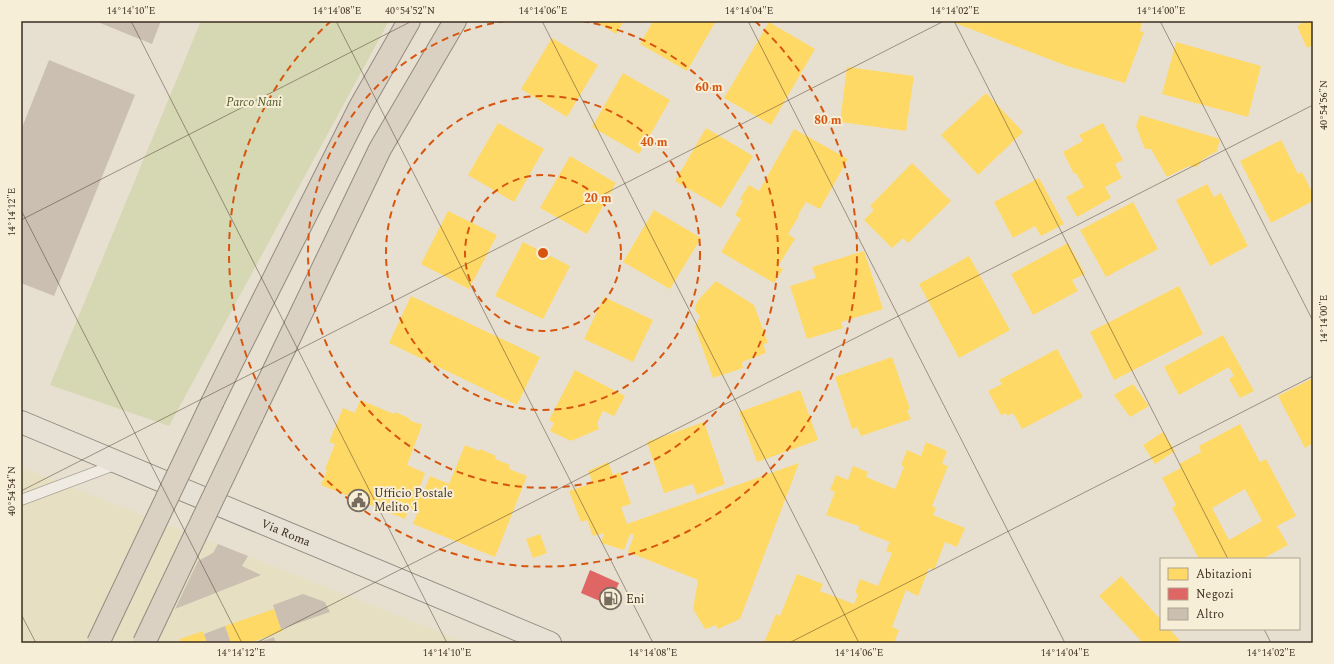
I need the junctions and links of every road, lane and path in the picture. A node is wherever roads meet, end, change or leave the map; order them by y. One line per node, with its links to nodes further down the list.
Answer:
1 (409, 21): 6 (highway, bridge)
2 (455, 21): 7 (highway, bridge)
3 (21, 422): 4 (main road, Via Roma)
4 (120, 463): 5 (lane); 8 (main road, Via Roma)
5 (21, 500)
6 (98, 643)
7 (144, 643)
8 (550, 643)

